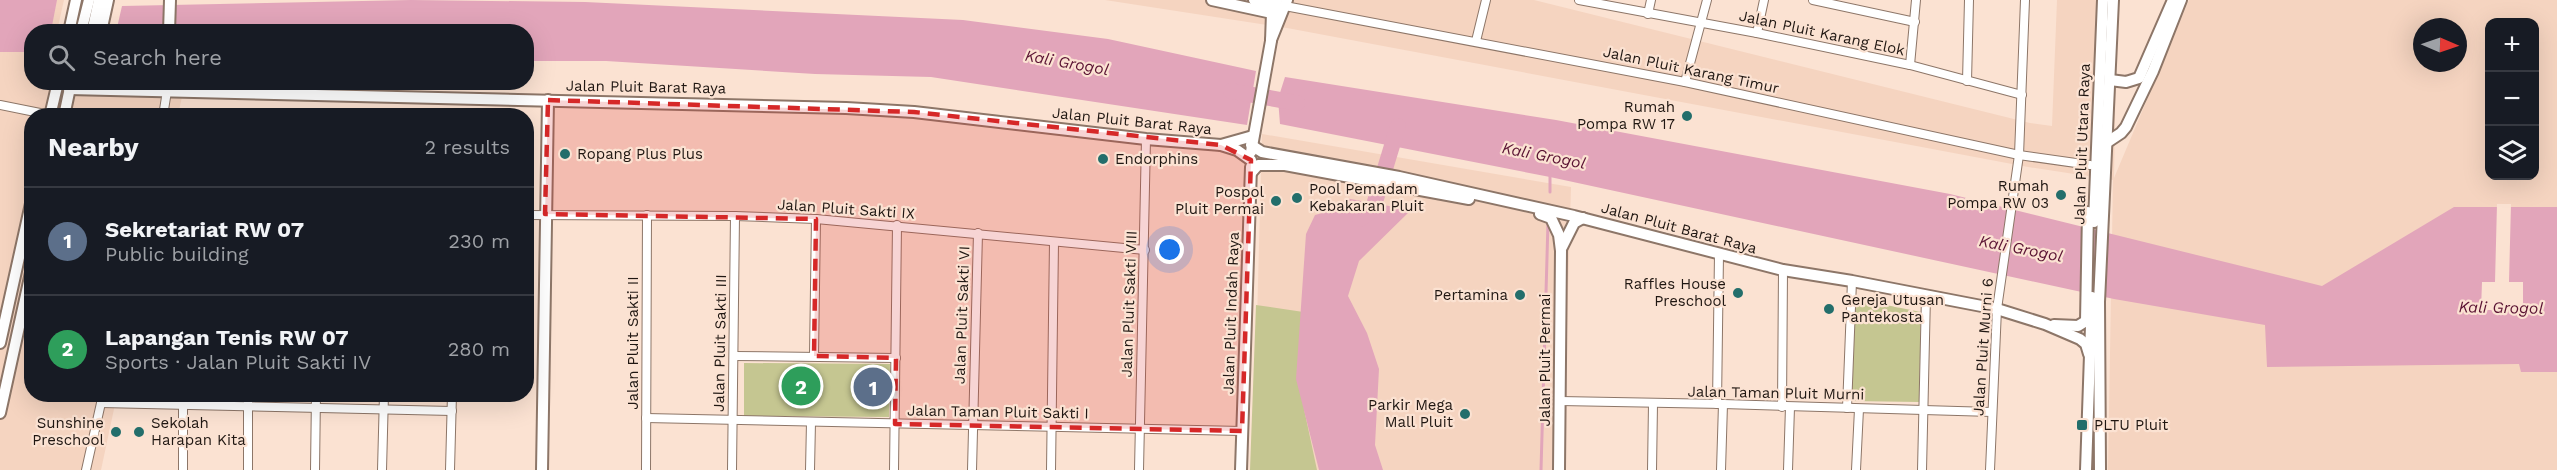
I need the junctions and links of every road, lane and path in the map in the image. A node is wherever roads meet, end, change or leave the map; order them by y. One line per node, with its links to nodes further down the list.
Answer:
1 (76, 0): 27 (street)
2 (89, 0): 28 (street)
3 (99, 0): 29 (street)
4 (108, 0): 30 (street)
5 (170, 0): 31 (street)
6 (1212, 0): 23 (street)
7 (1254, 0): 23 (street)
8 (1486, 0): 33 (street)
9 (1579, 0): 22 (street, Jalan Pluit Karang Elok)
10 (1651, 0): 24 (street)
11 (1707, 0): 26 (street)
12 (1764, 0): 32 (street)
13 (1813, 0): 25 (street)
14 (1916, 0): 25 (street)
15 (1969, 0): 36 (street)
16 (2025, 0): 42 (street, Jalan Pluit Murni 6)
17 (2097, 0): 56 (street)
18 (2103, 0): 60 (street, Jalan Pluit Utara Raya)
19 (2113, 0): 35 (street, Jalan Pluit Utara Raya)
20 (2173, 0): 35 (street)
21 (2181, 0): 51 (street)
22 (1596, 2): 24 (street, Jalan Pluit Karang Elok)
23 (1279, 5): 33 (street, Jalan Pluit Karang Timur); 50 (street, Jalan Pluit Indah Raya)
24 (1648, 14): 26 (street, Jalan Pluit Karang Elok)
25 (1916, 22): 34 (street)
26 (1700, 23): 32 (street, Jalan Pluit Karang Elok); 37 (street)
27 (71, 24)
28 (83, 24)
29 (94, 24)
30 (103, 24)
31 (169, 24)
32 (1757, 33): 34 (street, Jalan Pluit Karang Elok)
33 (1476, 41): 37 (street, Jalan Pluit Karang Timur)
34 (1910, 65): 36 (street, Jalan Pluit Karang Elok)
35 (2110, 80): 51 (street, Jalan Pluit Utara Raya)
36 (1967, 81): 42 (street, Jalan Pluit Karang Elok)
37 (1685, 82): 53 (street, Jalan Pluit Karang Timur)
38 (56, 90): 45 (street)
39 (79, 90): 46 (street)
40 (167, 90): 47 (street)
41 (255, 90): 43 (street, Jalan Pluit Barat Raya)
42 (2022, 95): 53 (street, Jalan Pluit Murni 6)
43 (548, 100): 49 (street, Jalan Pluit Barat Raya); 59 (street)
44 (0, 105): 48 (street)
45 (52, 108)
46 (69, 108)
47 (164, 108)
48 (24, 110)
49 (1146, 139): 52 (street, Jalan Pluit Barat Raya); 70 (street, Jalan Pluit Sakti VIII)
50 (1252, 141): 52 (street, Jalan Pluit Barat Raya); 54 (street, Jalan Pluit Indah Raya); 55 (street, Jalan Pluit Barat Raya)
51 (2106, 142): 76 (street, Jalan Pluit Utara Raya)
52 (1221, 145): 54 (street, Jalan Pluit Barat Raya)
53 (2019, 155): 56 (street, Jalan Pluit Karang Timur); 80 (street, Jalan Pluit Murni 6)
54 (1251, 160): 58 (street, Jalan Pluit Indah Raya)
55 (1290, 161): 57 (street, Jalan Pluit Barat Raya); 58 (street, Jalan Pluit Barat Raya)
56 (2090, 165): 60 (street)
57 (1330, 168): 64 (street, Jalan Pluit Barat Raya); 71 (street, Jalan Pluit Barat Raya)
58 (1251, 172): 112 (street, Jalan Pluit Indah Raya)
59 (545, 214): 61 (street, Jalan Pluit Sakti IX); 62 (street, Jalan Pluit Sakti IX); 119 (street)
60 (2091, 214): 76 (street, Jalan Pluit Utara Raya)
61 (534, 215)
62 (647, 215): 63 (street, Jalan Pluit Sakti IX); 105 (street, Jalan Pluit Sakti II)
63 (735, 216): 65 (street, Jalan Pluit Sakti IX); 84 (street, Jalan Pluit Sakti III)
64 (1583, 218): 71 (street); 72 (street, Jalan Pluit Barat Raya)
65 (816, 219): 66 (street, Jalan Pluit Sakti IX); 85 (street)
66 (897, 225): 67 (street, Jalan Pluit Sakti IX); 86 (street)
67 (978, 233): 69 (street, Jalan Pluit Sakti IX); 109 (street, Jalan Pluit Sakti VI)
68 (24, 235): 78 (street)
69 (1054, 242): 70 (street, Jalan Pluit Sakti IX); 110 (street)
70 (1144, 250): 111 (street, Jalan Pluit Sakti VIII)
71 (1561, 250): 87 (street, Jalan Pluit Permai)
72 (1719, 254): 73 (street, Jalan Pluit Barat Raya); 93 (street)
73 (1783, 270): 74 (street, Jalan Pluit Barat Raya); 96 (street)
74 (1852, 281): 75 (street, Jalan Pluit Barat Raya); 98 (street)
75 (1926, 295): 80 (street, Jalan Pluit Barat Raya); 101 (street)
76 (2093, 301): 81 (street); 83 (street, Jalan Pluit Utara Raya); 136 (street, Jalan Pluit Utara Raya)
77 (24, 302): 79 (street)
78 (9, 303): 79 (street); 82 (street)
79 (23, 306): 104 (street)
80 (1997, 309): 81 (street, Jalan Pluit Barat Raya); 103 (street, Jalan Pluit Murni 6)
81 (2045, 324): 83 (street, Jalan Pluit Barat Raya)
82 (0, 343)
83 (2089, 354): 135 (street, Jalan Pluit Utara Raya)
84 (734, 356): 85 (street); 106 (street, Jalan Pluit Sakti III)
85 (814, 356): 86 (street)
86 (896, 358): 108 (street)
87 (1560, 401): 92 (street, Jalan Taman Pluit Murni); 128 (street, Jalan Pluit Permai)
88 (316, 402): 97 (street)
89 (384, 402): 100 (street)
90 (452, 402): 102 (street)
91 (101, 403): 94 (street); 113 (street)
92 (1653, 404): 93 (street, Jalan Taman Pluit Murni); 129 (street)
93 (1720, 404): 96 (street, Jalan Taman Pluit Murni); 130 (street)
94 (183, 405): 95 (street); 114 (street)
95 (248, 405): 97 (street); 115 (street)
96 (1786, 407): 98 (street, Jalan Taman Pluit Murni); 131 (street)
97 (316, 408): 100 (street); 116 (street)
98 (1847, 408): 99 (street, Jalan Taman Pluit Murni)
99 (1859, 409): 101 (street, Jalan Taman Pluit Murni); 132 (street)
100 (383, 410): 102 (street); 117 (street)
101 (1923, 410): 103 (street, Jalan Taman Pluit Murni); 133 (street)
102 (452, 411): 118 (street)
103 (1992, 412): 134 (street, Jalan Pluit Murni 6)
104 (0, 413)
105 (646, 418): 106 (street, Jalan Taman Pluit Sakti I); 120 (street, Jalan Pluit Sakti II)
106 (732, 420): 107 (street, Jalan Taman Pluit Sakti I); 121 (street, Jalan Pluit Sakti III)
107 (811, 422): 108 (street, Jalan Taman Pluit Sakti I); 122 (street)
108 (895, 424): 109 (street, Jalan Taman Pluit Sakti I); 123 (street)
109 (973, 425): 110 (street, Jalan Taman Pluit Sakti I); 124 (street, Jalan Pluit Sakti VI)
110 (1052, 427): 111 (street, Jalan Taman Pluit Sakti I); 125 (street)
111 (1139, 429): 112 (street, Jalan Taman Pluit Sakti I); 126 (street, Jalan Pluit Sakti VIII)
112 (1242, 431): 127 (street, Jalan Pluit Indah Raya)
113 (86, 470)
114 (183, 470)
115 (248, 470)
116 (315, 470)
117 (382, 470)
118 (450, 470)
119 (542, 470)
120 (646, 470)
121 (732, 470)
122 (810, 470)
123 (894, 470)
124 (972, 470)
125 (1051, 470)
126 (1138, 470)
127 (1241, 470)
128 (1559, 470)
129 (1652, 470)
130 (1721, 470)
131 (1788, 470)
132 (1857, 470)
133 (1922, 470)
134 (1990, 470)
135 (2086, 470)
136 (2100, 470)

